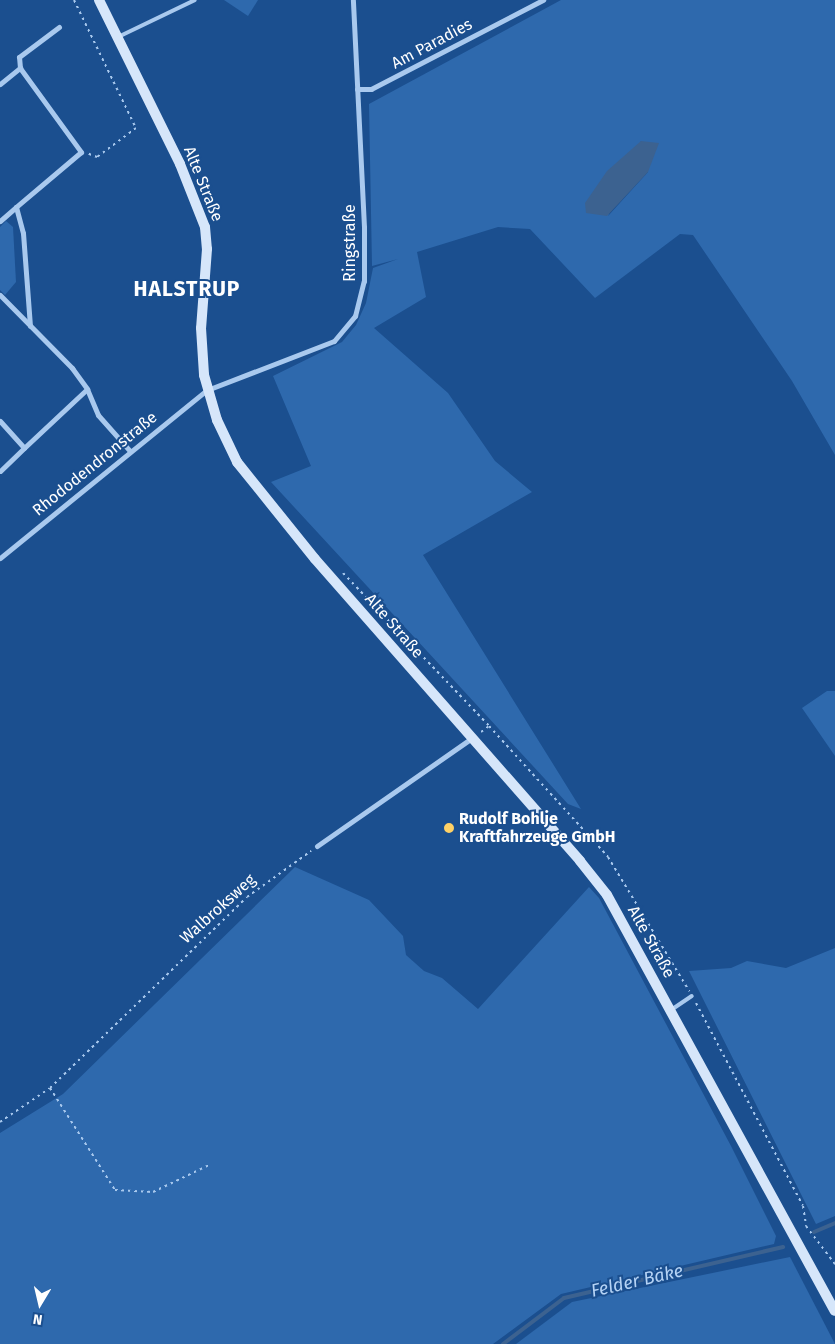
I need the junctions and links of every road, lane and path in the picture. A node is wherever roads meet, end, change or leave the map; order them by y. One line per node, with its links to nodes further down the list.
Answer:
1 (74, 0): 11 (path)
2 (99, 0): 7 (street, Alte Straße)
3 (195, 0): 7 (lane)
4 (353, 0): 10 (street, Ringstraße)
5 (543, 0): 10 (street, Am Paradies)
6 (60, 27): 8 (street)
7 (118, 37): 17 (street, Alte Straße)
8 (20, 68): 9 (street); 11 (street)
9 (0, 84)
10 (357, 89): 17 (street, Ringstraße)
11 (81, 152): 12 (street)
12 (16, 207): 13 (street); 15 (street)
13 (0, 221)
14 (0, 295): 15 (street)
15 (30, 326): 16 (street)
16 (87, 389): 19 (street); 20 (street)
17 (207, 390): 20 (street, Rhododendronstraße); 23 (street, Alte Straße)
18 (0, 421): 19 (street)
19 (24, 448): 21 (street)
20 (130, 451): 22 (street, Rhododendronstraße)
21 (0, 471)
22 (0, 558)
23 (473, 738): 24 (street); 26 (street, Alte Straße)
24 (317, 846): 27 (path, Walbroksweg)
25 (692, 996): 26 (lane)
26 (671, 1010): 32 (street, Alte Straße)
27 (50, 1088): 28 (path, Walbroksweg); 29 (path)
28 (0, 1122)
29 (209, 1165)
30 (803, 1206): 31 (path)
31 (835, 1264)
32 (835, 1312)

